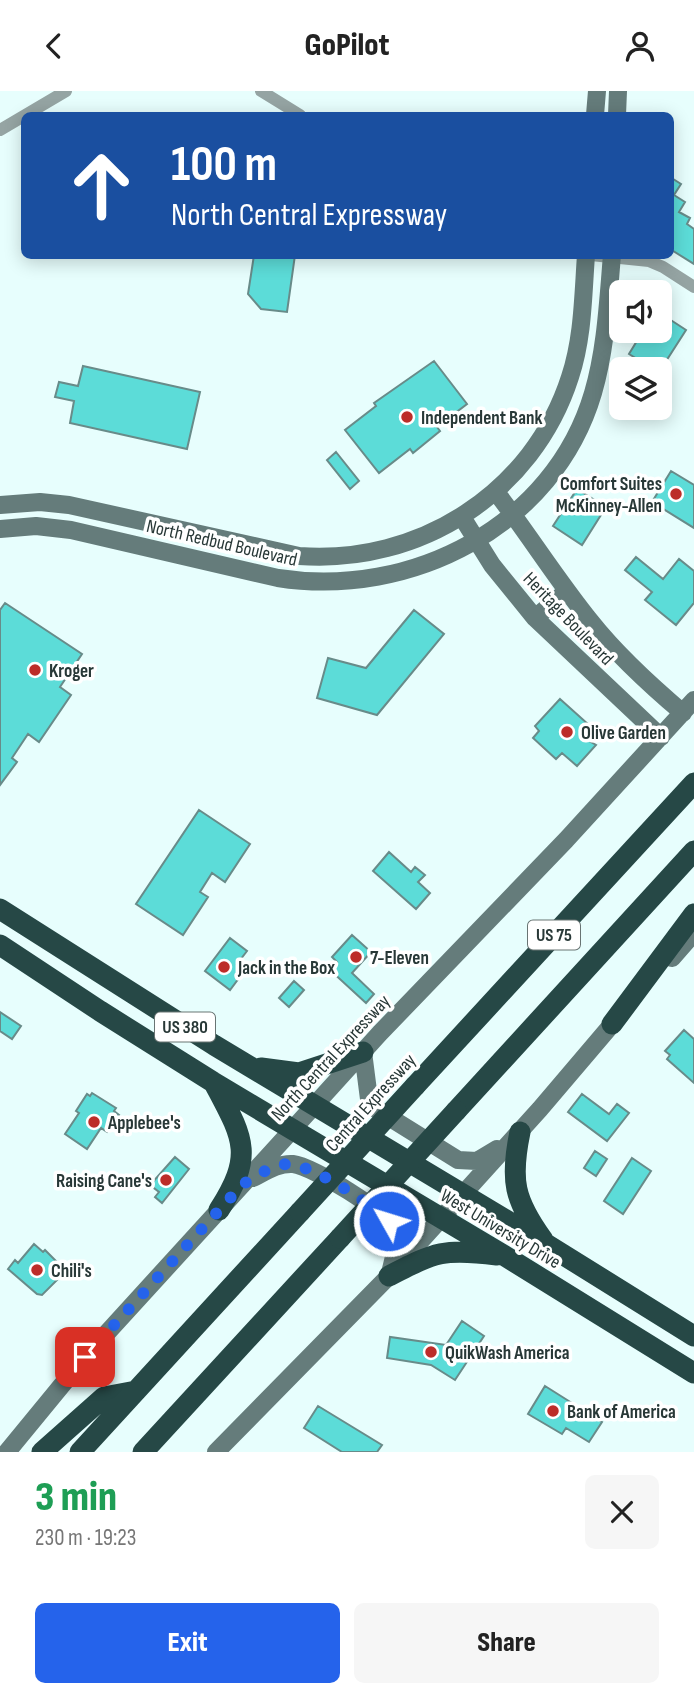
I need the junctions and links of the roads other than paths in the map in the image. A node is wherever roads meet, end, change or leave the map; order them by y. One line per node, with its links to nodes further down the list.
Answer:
1 (66, 91): 5 (street)
2 (261, 91): 7 (street)
3 (597, 91): 8 (street)
4 (618, 91): 9 (street)
5 (49, 95): 6 (street)
6 (25, 112)
7 (295, 112)
8 (595, 112)
9 (617, 112)
10 (21, 115): 11 (street)
11 (0, 130)
12 (588, 259): 16 (street, North Redbud Boulevard)
13 (612, 259): 18 (street, North Redbud Boulevard)
14 (628, 259): 15 (street)
15 (694, 287)
16 (496, 492): 18 (street, Heritage Boulevard); 19 (street, North Redbud Boulevard)
17 (0, 505): 19 (street, North Redbud Boulevard)
18 (513, 515): 21 (street, North Redbud Boulevard); 22 (street, Heritage Boulevard)
19 (462, 516): 21 (street, Heritage Boulevard)
20 (0, 529): 21 (street, North Redbud Boulevard)
21 (476, 541): 23 (street, Heritage Boulevard)
22 (567, 591): 23 (street); 24 (street, Heritage Boulevard)
23 (535, 618): 25 (street, Heritage Boulevard)
24 (688, 707): 25 (street, North Central Expressway)
25 (661, 737): 33 (street, North Central Expressway)
26 (694, 783): 49 (highway, Central Expressway / US 75, bridge)
27 (694, 851): 47 (highway, US 75, bridge)
28 (0, 909): 34 (highway, West University Drive / US 380)
29 (694, 914): 32 (highway)
30 (694, 933): 32 (street)
31 (0, 945): 35 (highway, West University Drive / US 380)
32 (612, 1024): 38 (street)
33 (363, 1052): 34 (highway); 36 (street, North Central Expressway); 38 (street)
34 (247, 1065): 36 (highway, West University Drive / US 380)
35 (214, 1081): 37 (highway, West University Drive / US 380); 41 (highway)
36 (315, 1105): 37 (street, North Central Expressway); 40 (highway, West University Drive / US 380)
37 (293, 1129): 39 (street, North Central Expressway); 42 (highway, West University Drive / US 380)
38 (520, 1132): 40 (street); 43 (highway)
39 (242, 1185): 41 (street, North Central Expressway); 45 (street)
40 (463, 1195): 42 (street); 43 (highway, West University Drive / US 380)
41 (219, 1210): 50 (street, North Central Expressway)
42 (442, 1218): 44 (highway, West University Drive / US 380); 45 (street)
43 (546, 1244): 46 (highway, West University Drive / US 380)
44 (505, 1256): 45 (highway); 48 (highway, West University Drive / US 380)
45 (389, 1276): 55 (street)
46 (694, 1336)
47 (229, 1359): 53 (highway, US 75); 54 (highway)
48 (691, 1365)
49 (136, 1391): 51 (highway); 52 (highway, Central Expressway / US 75)
50 (7, 1452)
51 (42, 1452)
52 (80, 1452)
53 (143, 1452)
54 (156, 1452)
55 (216, 1452)

